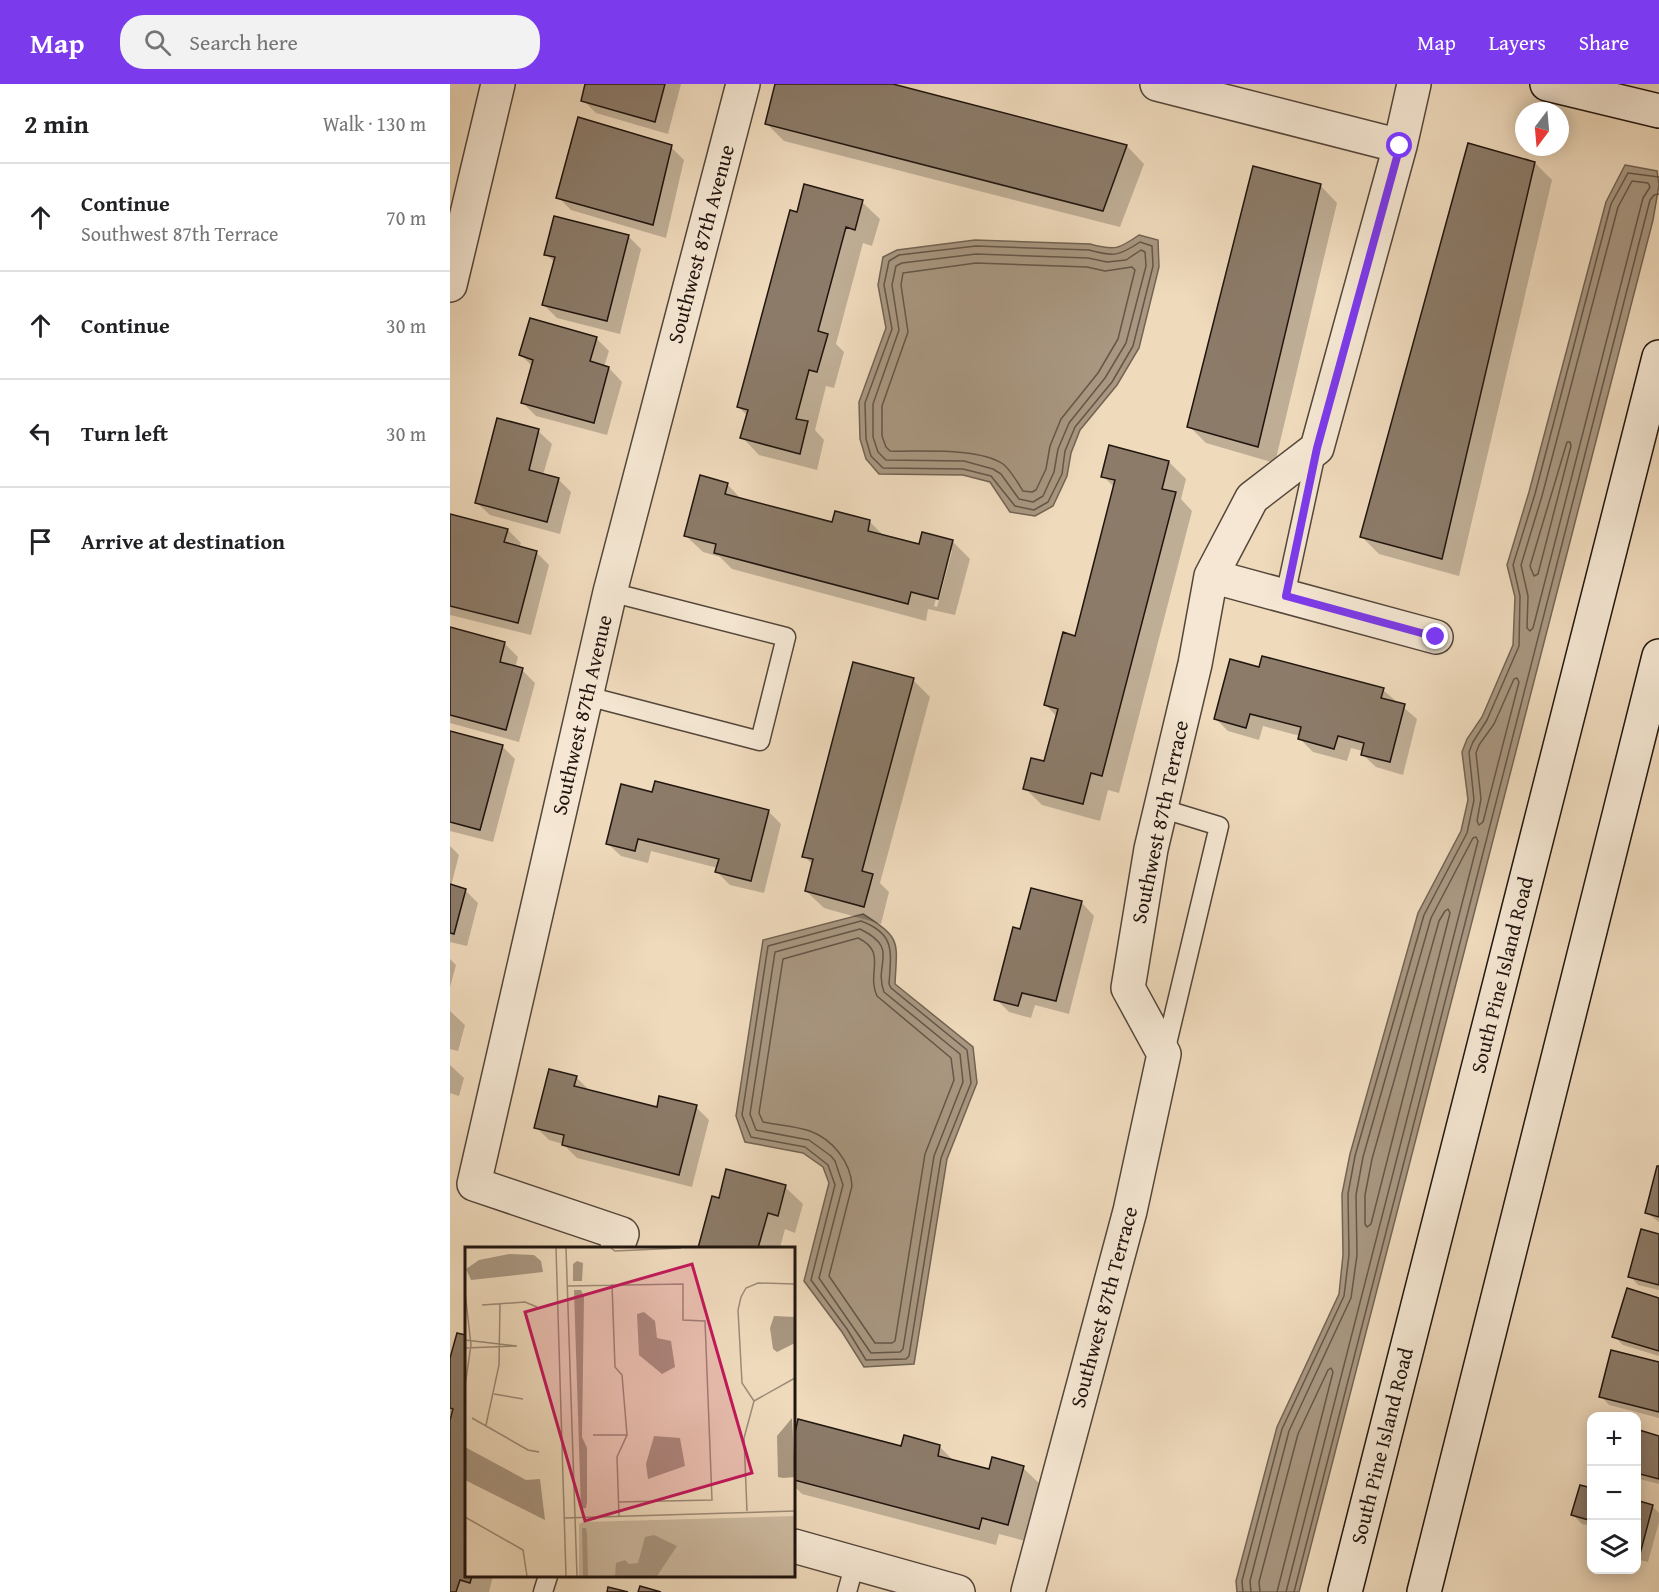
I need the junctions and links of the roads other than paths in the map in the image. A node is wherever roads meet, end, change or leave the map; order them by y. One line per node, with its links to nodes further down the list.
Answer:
1 (498, 84): 8 (street)
2 (743, 84): 12 (street, Southwest 87th Avenue)
3 (1157, 84): 7 (street)
4 (1414, 84): 7 (street)
5 (1547, 84): 6 (street)
6 (1659, 111)
7 (1400, 146): 10 (street)
8 (450, 285)
9 (1659, 357): 26 (street, South Pine Island Road)
10 (1317, 448): 11 (street, Southwest 87th Terrace); 13 (lane)
11 (1211, 576): 13 (street); 17 (street, Southwest 87th Terrace)
12 (610, 592): 16 (street, Southwest 87th Avenue); 16 (lane)
13 (1286, 596): 14 (street)
14 (1436, 637)
15 (1659, 656): 27 (street)
16 (587, 696): 19 (street, Southwest 87th Avenue)
17 (1160, 808): 18 (street, Southwest 87th Terrace); 18 (lane)
18 (1164, 1054): 25 (street, Southwest 87th Terrace)
19 (617, 1247)
20 (795, 1547): 22 (street)
21 (547, 1577): 23 (lane)
22 (851, 1578): 24 (street)
23 (543, 1592)
24 (958, 1592)
25 (1028, 1592)
26 (1345, 1592)
27 (1424, 1592)

